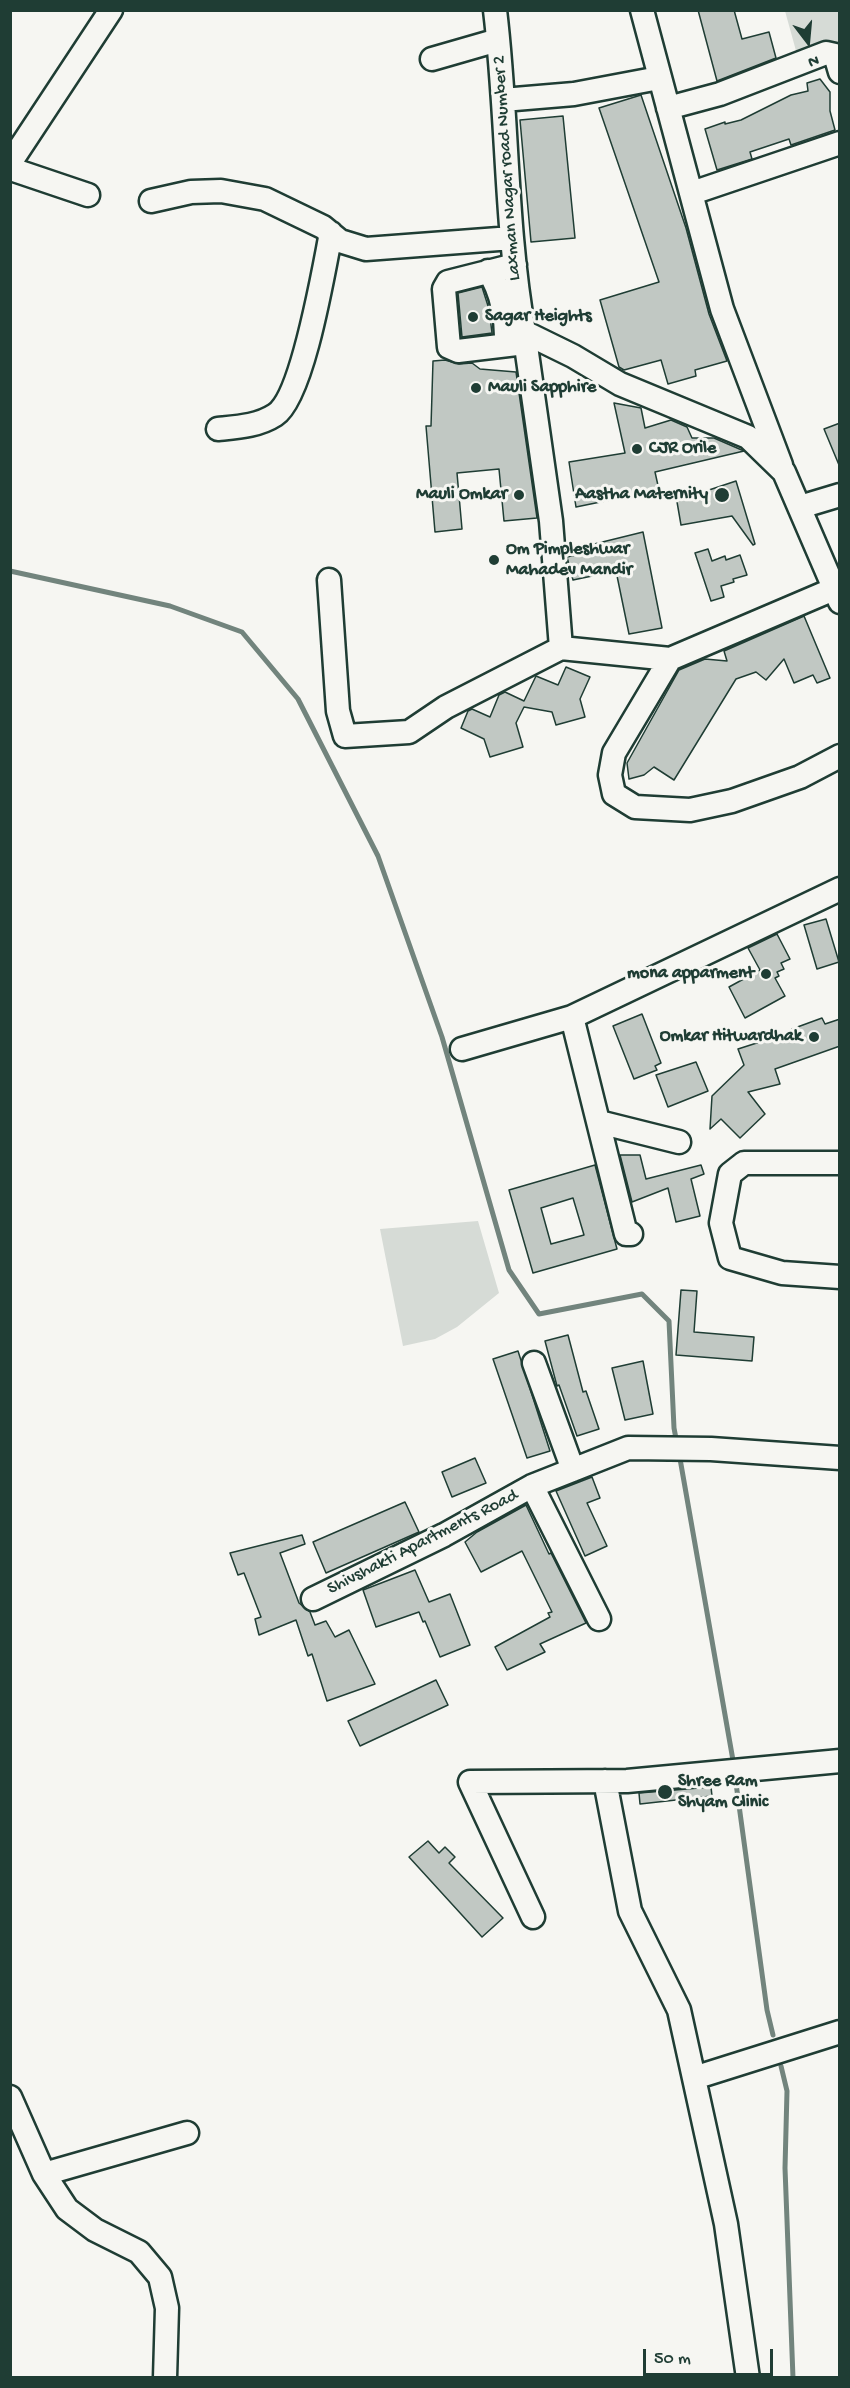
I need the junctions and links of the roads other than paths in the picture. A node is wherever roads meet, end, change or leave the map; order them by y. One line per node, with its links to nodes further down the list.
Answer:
1 (111, 10): 11 (street)
2 (495, 10): 4 (street, Laxman Nagar road Number 2)
3 (642, 10): 7 (street)
4 (498, 40): 5 (street); 8 (street, Laxman Nagar road Number 2)
5 (432, 59)
6 (840, 72): 9 (street)
7 (660, 78): 8 (street); 9 (street)
8 (503, 100): 16 (street, Laxman Nagar road Number 2)
9 (668, 108): 12 (street)
10 (840, 143): 12 (street)
11 (12, 163): 13 (street)
12 (692, 193): 21 (street)
13 (88, 195)
14 (151, 201): 15 (street)
15 (330, 233): 16 (street); 20 (street)
16 (512, 238): 17 (street, Laxman Nagar road Number 2)
17 (515, 265): 18 (street); 19 (street, Laxman Nagar road Number 2)
18 (488, 271): 19 (street); 19 (street)
19 (518, 340): 21 (street); 26 (street)
20 (218, 429)
21 (784, 472): 23 (street)
22 (840, 495): 23 (street)
23 (800, 507): 25 (street)
24 (328, 580): 26 (street)
25 (837, 596): 27 (street)
26 (561, 648): 27 (street)
27 (670, 660): 28 (street)
28 (840, 756)
29 (840, 889): 30 (street)
30 (572, 1017): 31 (street); 32 (street)
31 (462, 1049)
32 (599, 1122): 33 (street); 35 (street)
33 (679, 1142)
34 (840, 1163): 36 (street)
35 (629, 1234)
36 (840, 1276)
37 (534, 1363): 39 (street)
38 (840, 1458): 39 (street, Shivshakti Apartments Road)
39 (573, 1470): 40 (street, Shivshakti Apartments Road)
40 (532, 1486): 41 (street, Shivshakti Apartments Road); 42 (street, Shivshakti Apartments Road)
41 (313, 1599)
42 (599, 1619)
43 (840, 1761): 44 (street)
44 (606, 1781): 45 (street); 47 (street)
45 (533, 1917)
46 (840, 2032): 47 (street)
47 (694, 2078): 52 (street)
48 (10, 2097): 50 (street)
49 (187, 2133): 50 (street)
50 (44, 2174): 51 (street)
51 (165, 2378)
52 (748, 2378)

